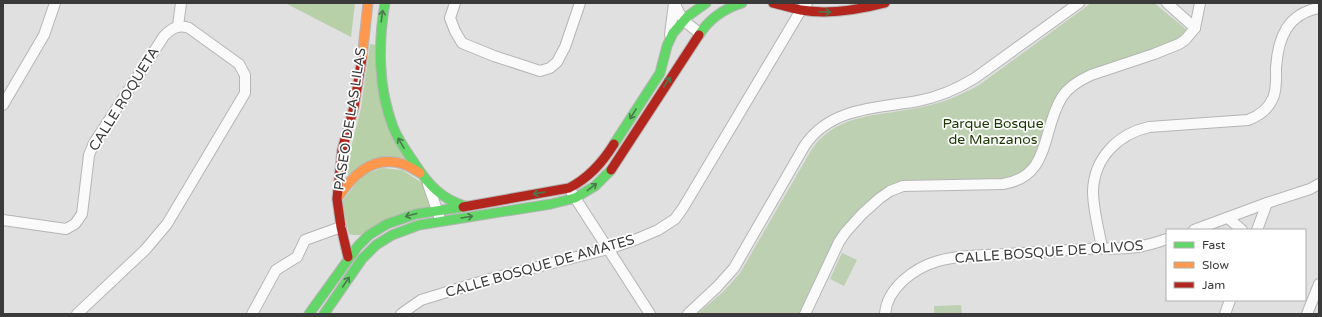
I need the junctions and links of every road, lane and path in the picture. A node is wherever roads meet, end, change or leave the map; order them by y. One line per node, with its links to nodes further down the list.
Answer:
1 (55, 3): 23 (street)
2 (181, 3): 19 (street)
3 (368, 3): 29 (street, PASEO DE LAS LILAS)
4 (384, 3): 24 (street, PASEO DE LAS LILAS, one-way to 4)
5 (455, 3): 6 (street)
6 (580, 3)
7 (674, 3): 18 (street); 22 (street)
8 (706, 3): 15 (street)
9 (742, 3): 21 (street)
10 (773, 3): 16 (street)
11 (885, 3): 16 (street, one-way to 11)
12 (1079, 3): 52 (street)
13 (1167, 3): 20 (street)
14 (1200, 3): 20 (street)
15 (694, 6): 18 (street); 21 (street)
16 (804, 6): 42 (street, CALLE BOSQUE DE AMATES)
17 (1319, 8): 41 (street)
18 (683, 21): 21 (street); 22 (street)
19 (178, 26): 34 (street, CALLE ROQUETA); 46 (street)
20 (1195, 28): 53 (street)
21 (702, 30): 28 (street, one-way to 21)
22 (670, 38): 27 (street, one-way to 27)
23 (3, 105)
24 (420, 173): 25 (street, PASEO DE LAS LILAS); 29 (street)
25 (428, 183): 31 (street, PASEO DE LAS LILAS); 32 (street, PASEO DE LAS LILAS)
26 (1319, 184): 30 (street)
27 (569, 188): 28 (street); 31 (street, one-way to 31)
28 (575, 198): 35 (street, one-way to 28); 42 (street)
29 (337, 199): 36 (street, PASEO DE LAS LILAS)
30 (1267, 203): 33 (street); 39 (street)
31 (467, 206): 32 (street)
32 (437, 211): 35 (street, PASEO DE LAS LILAS); 43 (street, one-way to 43)
33 (1228, 218): 37 (street); 38 (street)
34 (3, 220)
35 (441, 221): 49 (street, one-way to 35)
36 (341, 227): 43 (street, PASEO DE LAS LILAS); 47 (street)
37 (1197, 229)
38 (1241, 229)
39 (1256, 229)
40 (1166, 239): 41 (street, CALLE BOSQUE DE OLIVOS)
41 (1102, 248): 54 (street, CALLE BOSQUE DE OLIVOS)
42 (608, 249): 50 (street, CALLE BOSQUE DE AMATES); 51 (street)
43 (348, 257): 48 (street)
44 (1319, 284): 56 (street)
45 (1230, 301): 55 (street)
46 (77, 314)
47 (252, 314)
48 (309, 314)
49 (324, 314)
50 (401, 314)
51 (650, 314)
52 (688, 314)
53 (805, 314)
54 (885, 314)
55 (1225, 314)
56 (1307, 314)

